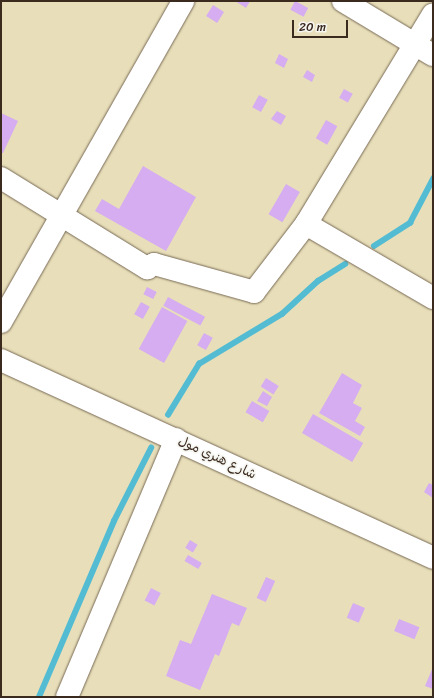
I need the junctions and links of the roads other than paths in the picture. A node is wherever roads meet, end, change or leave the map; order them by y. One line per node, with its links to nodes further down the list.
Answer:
1 (183, 1): 6 (main road)
2 (342, 1): 4 (main road)
3 (433, 14): 4 (main road)
4 (424, 49): 7 (main road)
5 (1, 178): 6 (main road)
6 (62, 215): 7 (main road); 9 (main road)
7 (306, 224): 8 (main road)
8 (433, 298)
9 (1, 322)
10 (1, 360): 11 (main road, شارع هنري مول)
11 (176, 439): 12 (main road, شارع هنري مول); 13 (main road)
12 (433, 558)
13 (67, 697)

